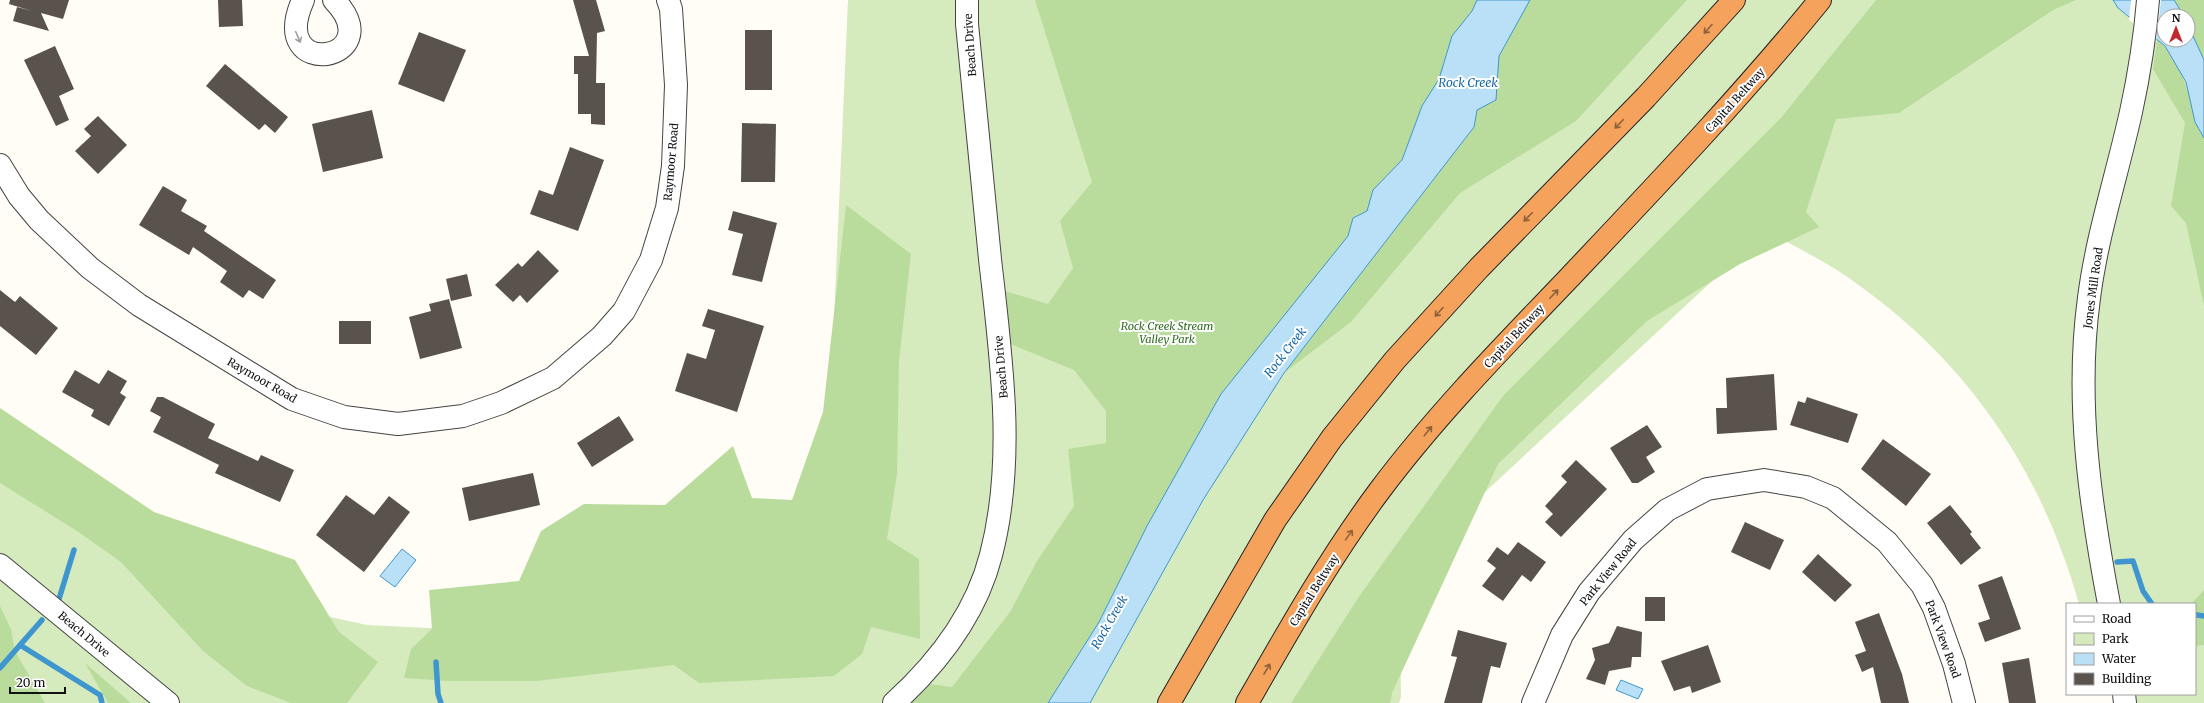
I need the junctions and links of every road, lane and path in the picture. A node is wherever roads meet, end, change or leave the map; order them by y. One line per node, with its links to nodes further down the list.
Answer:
1 (303, 0): 2 (street, one-way to 2)
2 (334, 0)
3 (668, 0): 8 (street, Raymoor Road)
4 (967, 0): 12 (street, Beach Drive)
5 (1734, 0): 13 (highway, one-way to 13)
6 (1820, 0): 14 (highway, Capital Beltway, one-way to 6)
7 (2148, 0): 10 (street, Jones Mill Road)
8 (0, 165)
9 (0, 566): 11 (street, Beach Drive)
10 (2109, 603)
11 (168, 703)
12 (894, 703)
13 (1169, 703)
14 (1247, 703)
15 (1533, 703): 16 (street, Park View Road)
16 (1964, 703)

